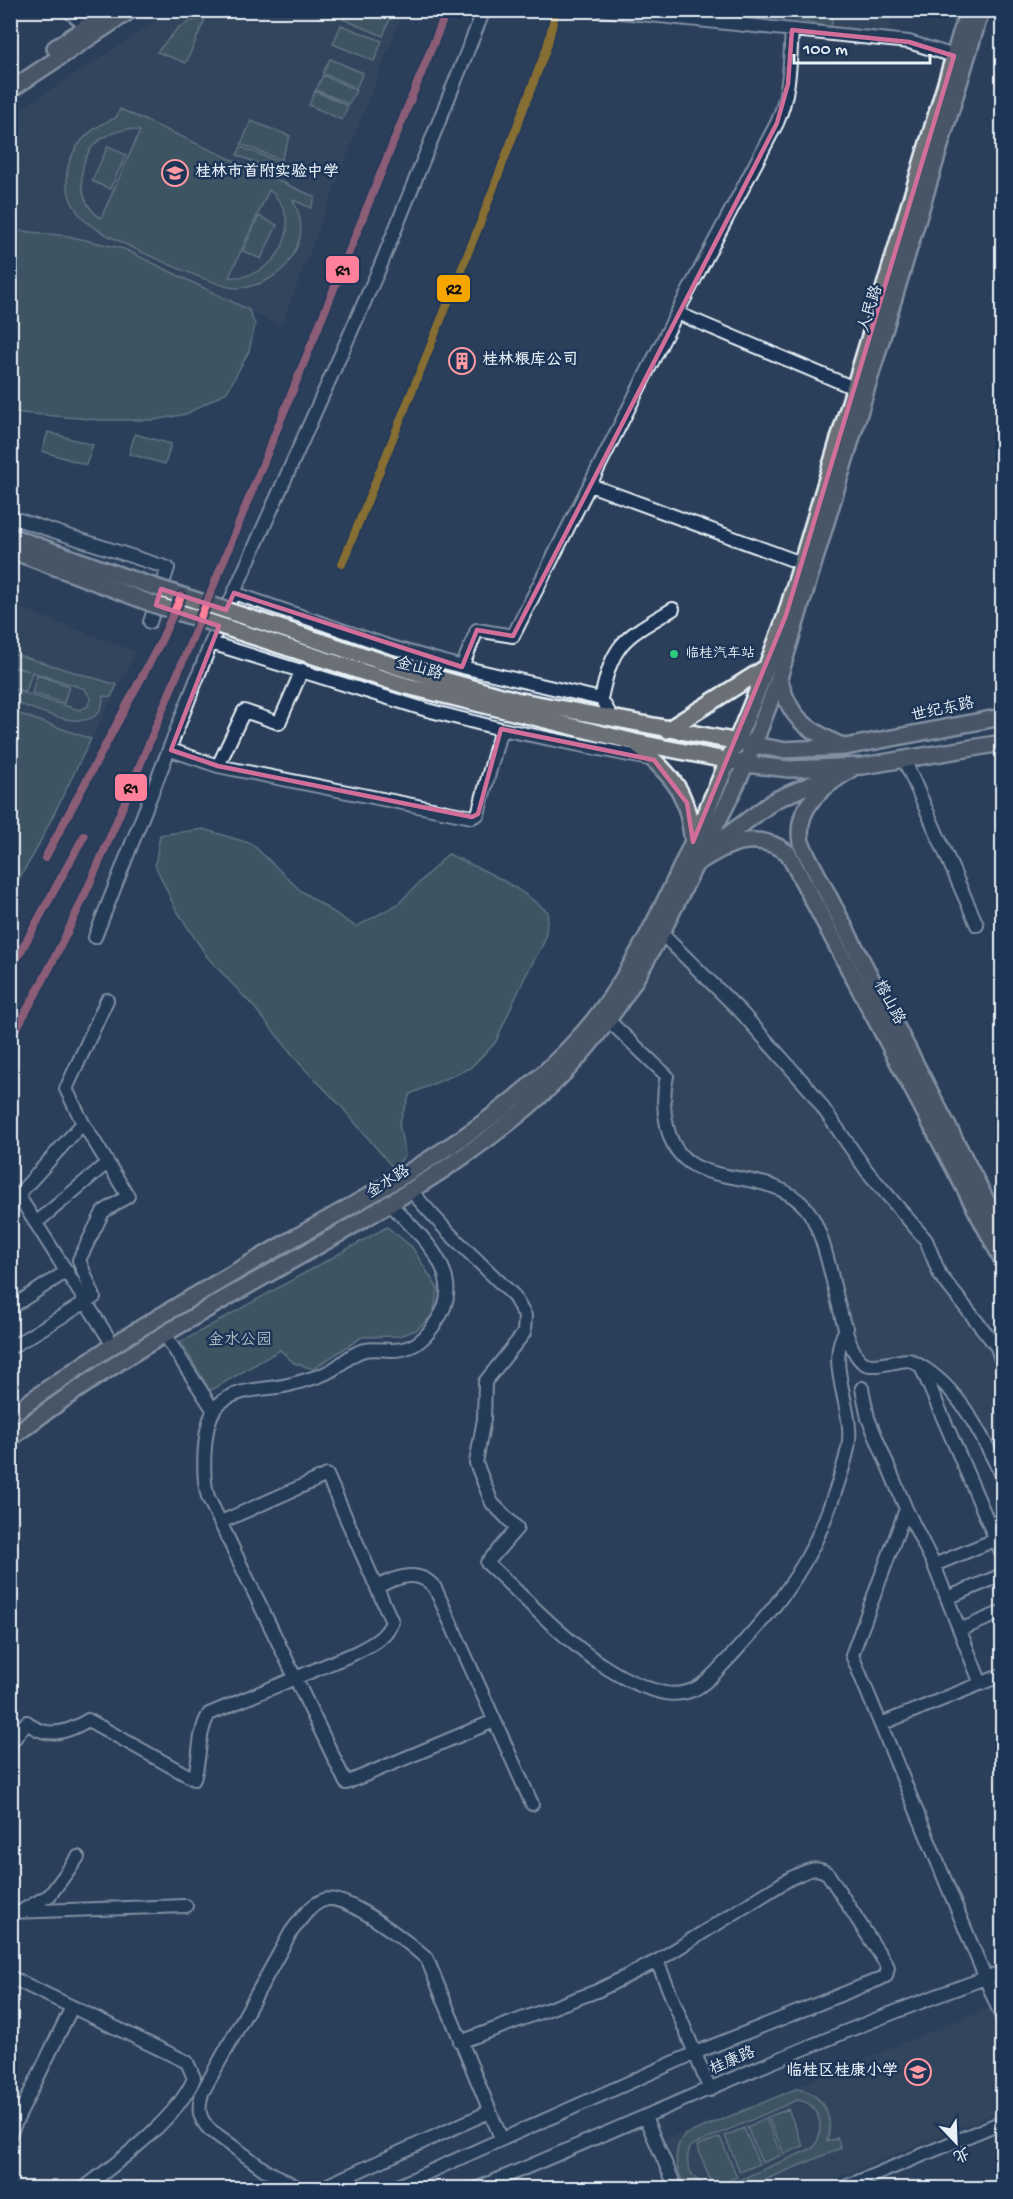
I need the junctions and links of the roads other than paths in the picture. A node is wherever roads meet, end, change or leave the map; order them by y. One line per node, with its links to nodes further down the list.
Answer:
1 (67, 10): 8 (street)
2 (112, 10): 8 (main road)
3 (131, 10): 8 (main road)
4 (484, 10): 20 (street)
5 (602, 10): 9 (street)
6 (968, 10): 10 (main road, 人民路)
7 (981, 10): 22 (main road, 人民路)
8 (92, 30): 11 (main road); 12 (main road)
9 (792, 30): 10 (street); 13 (street)
10 (954, 56): 14 (main road, 人民路)
11 (10, 78)
12 (10, 90)
13 (676, 313): 14 (street); 15 (street)
14 (854, 388): 19 (main road, 人民路)
15 (590, 485): 19 (street); 25 (street)
16 (10, 517): 23 (street)
17 (10, 536): 30 (main road, 金山路, bridge)
18 (10, 550): 34 (main road, 金山路, bridge)
19 (801, 563): 22 (main road, 人民路)
20 (234, 593): 24 (street); 25 (street)
21 (673, 609): 28 (street)
22 (792, 617): 27 (main road)
23 (150, 622)
24 (211, 643): 26 (street); 38 (street)
25 (462, 668): 28 (street)
26 (302, 670): 31 (street); 43 (street)
27 (773, 671): 32 (main road); 33 (main road, 金水路); 36 (main road, 金水路); 37 (main road)
28 (601, 699): 30 (street)
29 (1002, 717): 37 (main road, 世纪东路)
30 (613, 719): 32 (main road, 金山路)
31 (501, 729): 40 (street); 43 (street)
32 (666, 730): 33 (main road, 金山路)
33 (737, 741): 36 (main road, 金山路); 41 (main road, 金水路)
34 (635, 742): 40 (main road); 41 (main road, 金山路)
35 (1002, 743): 39 (main road)
36 (752, 746): 37 (main road, 金山路); 42 (main road, 金水路)
37 (845, 747)
38 (171, 750): 43 (street); 49 (street)
39 (904, 759): 44 (main road); 47 (street)
40 (654, 760): 45 (main road)
41 (729, 760): 42 (main road, 金山路); 45 (main road, 金水路)
42 (746, 764): 44 (main road, 金山路); 46 (main road, 金水路)
43 (218, 766)
44 (854, 767): 46 (main road); 58 (main road, 榕山路)
45 (693, 842): 65 (main road, 金水路)
46 (696, 864): 48 (main road, 金水路); 59 (main road, 榕山路)
47 (977, 925)
48 (662, 934): 51 (main road, 金水路); 67 (street)
49 (95, 937)
50 (107, 1000): 52 (street)
51 (608, 1020): 54 (main road, 金水路); 63 (street)
52 (83, 1123): 53 (street); 55 (street)
53 (107, 1163): 57 (street); 61 (street)
54 (411, 1191): 56 (main road, 金水路); 63 (street)
55 (14, 1200): 57 (street)
56 (390, 1204): 64 (main road, 金水路); 70 (street)
57 (36, 1223): 60 (street)
58 (1002, 1231)
59 (1002, 1259)
60 (67, 1271): 61 (street); 62 (street)
61 (87, 1302): 65 (street); 66 (street)
62 (10, 1308)
63 (847, 1328): 68 (street)
64 (165, 1335): 70 (street); 72 (main road, 金水路)
65 (113, 1345): 71 (main road, 金水路)
66 (10, 1348)
67 (1002, 1363)
68 (921, 1368): 73 (street); 76 (street)
69 (862, 1388): 74 (street)
70 (214, 1411): 75 (street)
71 (10, 1416)
72 (10, 1439)
73 (1002, 1476)
74 (906, 1509): 78 (street); 88 (street)
75 (221, 1522): 80 (street); 85 (street)
76 (999, 1538): 77 (street); 78 (street)
77 (1002, 1554)
78 (934, 1565): 81 (street)
79 (1002, 1575): 81 (street)
80 (377, 1587): 85 (street); 87 (street)
81 (947, 1598): 83 (street)
82 (1002, 1612): 83 (street)
83 (960, 1630): 86 (street)
84 (1002, 1675): 86 (street)
85 (295, 1676): 87 (street); 89 (street)
86 (981, 1684): 88 (street)
87 (494, 1721): 90 (street)
88 (881, 1724): 97 (street)
89 (10, 1744)
90 (532, 1804)
91 (78, 1857): 93 (street)
92 (186, 1906): 93 (street)
93 (14, 1912)
94 (657, 1961): 100 (street); 101 (street); 101 (street)
95 (1002, 1972): 97 (street, 桂康路)
96 (10, 1977): 98 (street)
97 (986, 1978): 99 (street); 102 (street, 桂康路)
98 (72, 2007): 106 (street); 108 (street)
99 (1002, 2018)
100 (460, 2042): 103 (street); 109 (street)
101 (695, 2053): 102 (street); 107 (street)
102 (710, 2090): 104 (street, 桂康路)
103 (489, 2112): 107 (street); 110 (street)
104 (645, 2117): 112 (street, 桂康路); 113 (street)
105 (1002, 2122): 114 (street)
106 (10, 2134)
107 (501, 2138): 111 (street)
108 (84, 2188)
109 (299, 2188)
110 (321, 2188)
111 (393, 2188)
112 (478, 2188)
113 (676, 2188)
114 (843, 2188)

